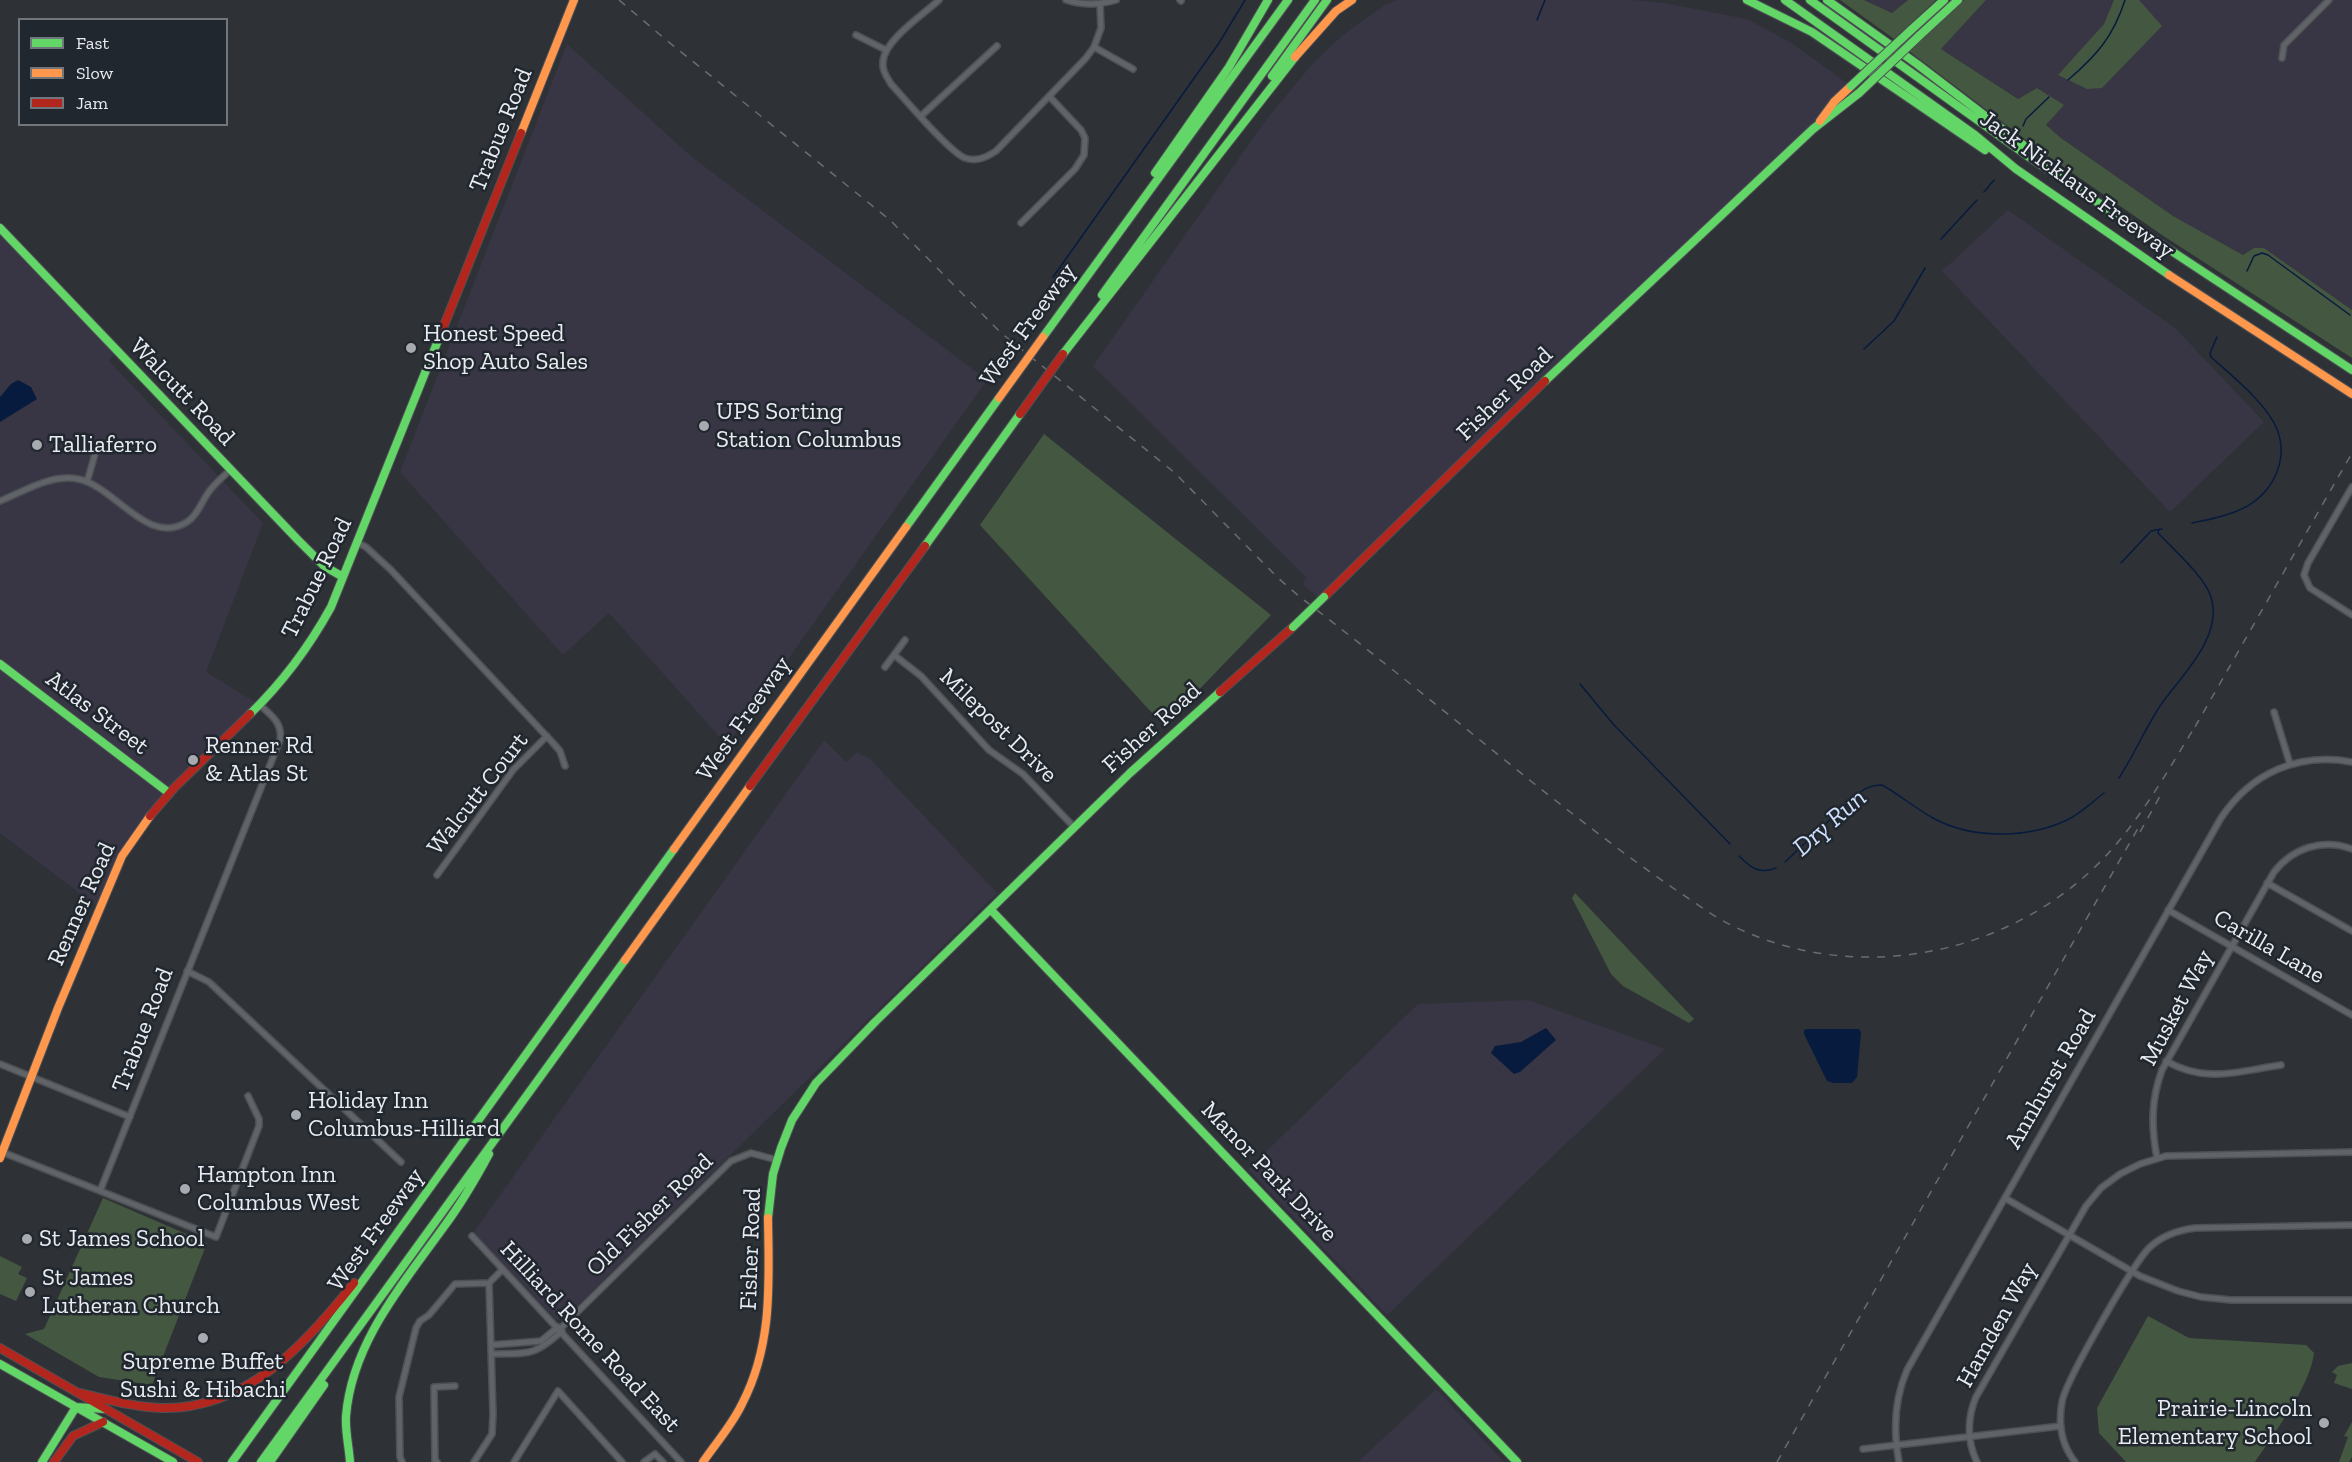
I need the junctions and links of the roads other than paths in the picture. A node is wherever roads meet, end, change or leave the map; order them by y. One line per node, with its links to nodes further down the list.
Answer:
1 (574, 0): 41 (main road, Trabue Road)
2 (939, 0): 21 (street)
3 (1066, 0): 17 (street)
4 (1116, 0): 17 (street)
5 (1268, 0): 32 (main road)
6 (1288, 0): 32 (main road, West Freeway)
7 (1315, 0): 33 (main road, West Freeway)
8 (1326, 0): 27 (main road)
9 (1352, 0): 27 (main road)
10 (1747, 0): 28 (main road)
11 (1785, 0): 28 (main road, Jack Nicklaus Freeway)
12 (1810, 0): 29 (main road, Jack Nicklaus Freeway)
13 (1829, 0): 29 (main road)
14 (1944, 0): 26 (main road, Fisher Road, bridge)
15 (1958, 0): 26 (main road, Fisher Road, bridge)
16 (2329, 0): 22 (street)
17 (1100, 4): 20 (street)
18 (856, 35): 21 (street)
19 (997, 46): 25 (street)
20 (1094, 47): 23 (street); 24 (street)
21 (886, 50): 25 (street)
22 (2282, 58)
23 (1133, 69)
24 (1049, 96): 25 (street); 30 (street)
25 (921, 116)
26 (1816, 127): 56 (main road, Fisher Road, bridge)
27 (1206, 168): 33 (main road)
28 (2016, 169): 35 (main road, Jack Nicklaus Freeway)
29 (2091, 198): 34 (main road, Jack Nicklaus Freeway)
30 (1021, 223)
31 (0, 228): 37 (main road, Walcutt Road)
32 (1121, 229): 49 (main road, West Freeway, bridge)
33 (1063, 354): 72 (main road, West Freeway, bridge)
34 (2352, 369)
35 (2352, 394)
36 (95, 454): 38 (street)
37 (230, 470): 38 (street); 42 (main road, Walcutt Road)
38 (87, 482): 40 (street)
39 (2352, 487): 43 (street)
40 (0, 501)
41 (358, 543): 42 (main road, Trabue Road); 51 (street)
42 (343, 577): 48 (main road, Trabue Road)
43 (2352, 615)
44 (905, 640): 45 (street)
45 (894, 655): 47 (street); 56 (street, Milepost Drive)
46 (0, 664): 55 (main road, Atlas Street)
47 (885, 667)
48 (260, 705): 55 (main road, Renner Road); 64 (street, Trabue Road)
49 (777, 705): 94 (main road); 106 (main road, West Freeway)
50 (2274, 712): 53 (street)
51 (547, 736): 54 (street); 58 (street, Walcutt Court)
52 (2352, 762): 53 (street, Annhurst Road)
53 (2290, 764): 61 (street, Annhurst Road)
54 (565, 766)
55 (169, 793): 69 (main road, Renner Road)
56 (1074, 827): 60 (main road, Fisher Road)
57 (2352, 849): 59 (street, Musket Way)
58 (437, 875)
59 (2267, 883): 62 (street); 63 (street, Musket Way)
60 (991, 910): 76 (main road, Fisher Road); 119 (main road, Manor Park Drive)
61 (2168, 910): 63 (street, Carilla Lane); 79 (street, Annhurst Road)
62 (2352, 931)
63 (2231, 946): 65 (street, Carilla Lane); 66 (street, Musket Way)
64 (187, 971): 71 (street, Trabue Road); 77 (street)
65 (2352, 1015)
66 (2166, 1061): 68 (street); 75 (street, Musket Way)
67 (0, 1065): 69 (street)
68 (2281, 1065)
69 (32, 1077): 71 (street); 74 (main road, Renner Road)
70 (248, 1096): 78 (street)
71 (130, 1117): 78 (street, Trabue Road)
72 (497, 1137): 87 (main road, West Freeway); 109 (main road)
73 (2352, 1152): 75 (street, Hamden Way)
74 (1, 1155): 78 (street)
75 (2157, 1158): 81 (street, Hamden Way)
76 (777, 1160): 88 (street, Old Fisher Road); 118 (main road, Fisher Road)
77 (401, 1162)
78 (100, 1191)
79 (2005, 1198): 81 (street); 100 (street, Annhurst Road)
80 (2352, 1226): 84 (street)
81 (2068, 1234): 84 (street); 99 (street, Hamden Way)
82 (472, 1236): 83 (street, Hilliard Rome Road East)
83 (503, 1269): 85 (street); 88 (street, Hilliard Rome Road East)
84 (2132, 1271): 86 (street); 98 (street)
85 (489, 1283): 89 (street); 110 (street)
86 (2352, 1300)
87 (357, 1329): 107 (main road, West Freeway); 108 (main road)
88 (560, 1329): 89 (street); 91 (street); 117 (street, Hilliard Rome Road East)
89 (492, 1345): 91 (street)
90 (0, 1348): 94 (main road)
91 (492, 1354): 112 (street)
92 (0, 1364): 95 (main road)
93 (456, 1386): 111 (street)
94 (79, 1393): 96 (main road)
95 (76, 1407): 96 (main road); 97 (main road); 103 (main road)
96 (105, 1409): 102 (main road)
97 (103, 1422): 104 (main road); 105 (main road)
98 (2061, 1426): 99 (street); 122 (street)
99 (1970, 1436): 100 (street); 121 (street)
100 (1896, 1445): 101 (street); 120 (street, Annhurst Road)
101 (1863, 1449)
102 (196, 1461)
103 (42, 1462)
104 (54, 1462)
105 (173, 1462)
106 (231, 1462)
107 (261, 1462)
108 (270, 1462)
109 (350, 1462)
110 (402, 1462)
111 (436, 1462)
112 (474, 1462)
113 (514, 1462): 114 (street)
114 (622, 1462)
115 (644, 1462): 116 (street)
116 (663, 1462)
117 (681, 1462)
118 (703, 1462)
119 (1517, 1462)
120 (1899, 1462)
121 (1977, 1462)
122 (2074, 1462)

